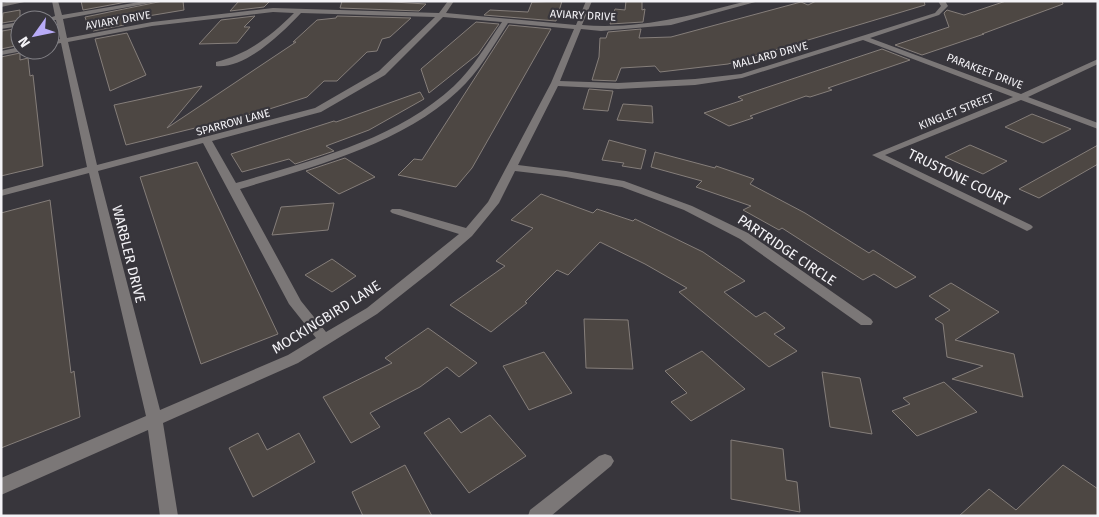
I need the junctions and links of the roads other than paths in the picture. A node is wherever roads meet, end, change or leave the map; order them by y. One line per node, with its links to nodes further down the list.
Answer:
1 (26, 1): 9 (street)
2 (158, 1): 13 (street)
3 (317, 1): 11 (street)
4 (450, 1): 12 (street, SPARROW LANE)
5 (589, 1): 15 (street, MOCKINGBIRD LANE)
6 (756, 1): 8 (street, AVIARY DRIVE)
7 (941, 1): 16 (street, MALLARD DRIVE)
8 (745, 2): 15 (street, AVIARY DRIVE)
9 (1, 5)
10 (300, 10): 11 (street, AVIARY DRIVE); 17 (street, AVIARY DRIVE); 20 (street)
11 (311, 10): 12 (street, AVIARY DRIVE)
12 (441, 15): 14 (street, AVIARY DRIVE); 24 (street, SPARROW LANE)
13 (60, 18)
14 (506, 21): 15 (street, AVIARY DRIVE); 28 (street)
15 (580, 26): 21 (street, MOCKINGBIRD LANE)
16 (864, 38): 21 (street, MALLARD DRIVE); 22 (street, PARAKEET DRIVE)
17 (60, 41)
18 (60, 56): 27 (street, WARBLER DRIVE)
19 (1098, 61): 22 (street, KINGLET STREET)
20 (219, 64)
21 (555, 83): 26 (street, MOCKINGBIRD LANE)
22 (1021, 97): 23 (street, PARAKEET DRIVE); 25 (street, KINGLET STREET)
23 (1098, 126)
24 (207, 141): 27 (street, SPARROW LANE); 28 (street)
25 (877, 155): 31 (street, TRUSTONE COURT)
26 (512, 168): 32 (street, MOCKINGBIRD LANE); 33 (street, PARTRIDGE CIRCLE)
27 (93, 170): 29 (street, SPARROW LANE); 35 (street, WARBLER DRIVE)
28 (234, 187): 34 (street)
29 (1, 193)
30 (396, 212): 32 (street)
31 (1027, 227)
32 (468, 233): 34 (street, MOCKINGBIRD LANE)
33 (866, 322)
34 (325, 340): 35 (street, MOCKINGBIRD LANE)
35 (155, 422): 37 (street, MOCKINGBIRD LANE); 38 (street, WARBLER DRIVE)
36 (605, 462): 39 (street)
37 (1, 487)
38 (169, 516)
39 (537, 516)

